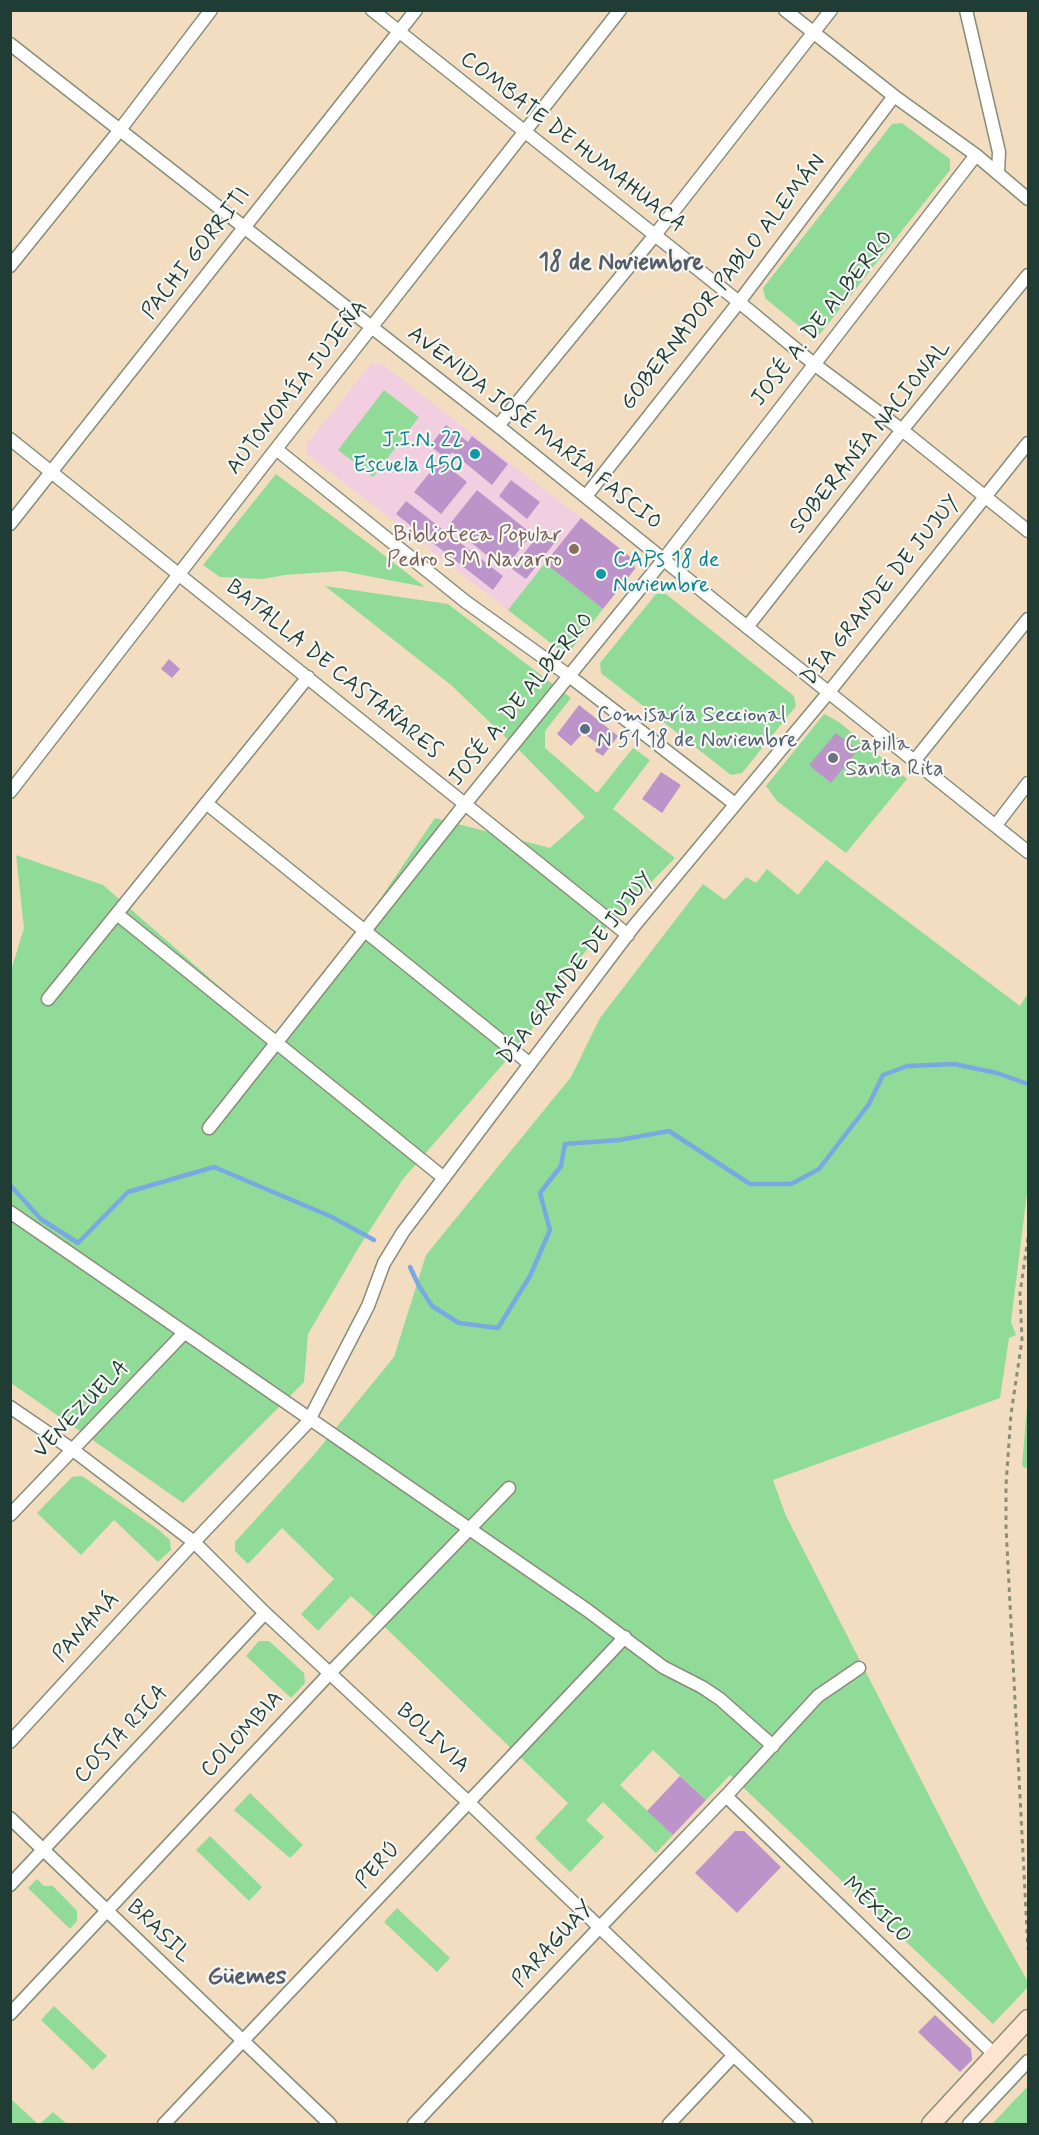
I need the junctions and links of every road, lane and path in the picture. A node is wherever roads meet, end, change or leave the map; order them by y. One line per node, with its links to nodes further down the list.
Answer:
1 (211, 10): 12 (street)
2 (372, 10): 8 (street, COMBATE DE HUMAHUACA)
3 (416, 10): 8 (street, PACHI GORRITI)
4 (620, 10): 13 (street, AUTONOMÍA JUJEÑA)
5 (785, 10): 9 (street)
6 (831, 10): 9 (street)
7 (966, 10): 15 (street)
8 (400, 32): 13 (street, COMBATE DE HUMAHUACA); 17 (street, PACHI GORRITI)
9 (813, 33): 11 (street); 18 (street)
10 (10, 44): 12 (street, AVENIDA JOSÉ MARÍA FASCIO)
11 (894, 96): 14 (street); 21 (street, GOBERNADOR PABLO ALEMÁN)
12 (119, 131): 17 (street, AVENIDA JOSÉ MARÍA FASCIO); 19 (street)
13 (525, 132): 18 (street, COMBATE DE HUMAHUACA); 22 (street, AUTONOMÍA JUJEÑA)
14 (976, 155): 15 (street); 23 (street, JOSÉ A. DE ALBERRO)
15 (998, 173): 16 (street)
16 (1029, 199)
17 (245, 228): 22 (street, AVENIDA JOSÉ MARÍA FASCIO); 29 (street, PACHI GORRITI)
18 (655, 235): 21 (street, COMBATE DE HUMAHUACA); 24 (street)
19 (10, 266)
20 (1029, 275): 25 (street, SOBERANÍA NACIONAL)
21 (739, 302): 23 (street, COMBATE DE HUMAHUACA); 30 (street, GOBERNADOR PABLO ALEMÁN)
22 (372, 328): 24 (street, AVENIDA JOSÉ MARÍA FASCIO); 28 (street, AUTONOMÍA JUJEÑA)
23 (814, 364): 25 (street, COMBATE DE HUMAHUACA); 34 (street, JOSÉ A. DE ALBERRO)
24 (498, 426): 30 (street, AVENIDA JOSÉ MARÍA FASCIO)
25 (902, 430): 31 (street, COMBATE DE HUMAHUACA); 37 (street, SOBERANÍA NACIONAL)
26 (10, 439): 29 (street, BATALLA DE CASTAÑARES)
27 (1029, 443): 31 (street, DÍA GRANDE DE JUJUY)
28 (276, 449): 35 (street, AUTONOMÍA JUJEÑA); 38 (street)
29 (52, 473): 32 (street, PACHI GORRITI); 35 (street, BATALLA DE CASTAÑARES)
30 (586, 496): 34 (street, AVENIDA JOSÉ MARÍA FASCIO)
31 (985, 497): 33 (street, COMBATE DE HUMAHUACA); 40 (street, DÍA GRANDE DE JUJUY)
32 (10, 524)
33 (1029, 531)
34 (664, 559): 37 (street, AVENIDA JOSÉ MARÍA FASCIO); 38 (street, JOSÉ A. DE ALBERRO)
35 (180, 574): 39 (street, BATALLA DE CASTAÑARES); 43 (street, AUTONOMÍA JUJEÑA)
36 (1029, 619): 41 (street)
37 (747, 627): 40 (street, AVENIDA JOSÉ MARÍA FASCIO)
38 (568, 675): 45 (street, JOSÉ A. DE ALBERRO); 46 (street)
39 (308, 677): 44 (street); 45 (street, BATALLA DE CASTAÑARES)
40 (829, 692): 41 (street, AVENIDA JOSÉ MARÍA FASCIO); 46 (street, DÍA GRANDE DE JUJUY)
41 (915, 760): 47 (street, AVENIDA JOSÉ MARÍA FASCIO)
42 (1029, 783): 47 (street)
43 (10, 792)
44 (206, 803): 49 (street); 50 (street)
45 (465, 804): 50 (street, JOSÉ A. DE ALBERRO); 51 (street, BATALLA DE CASTAÑARES)
46 (735, 804): 51 (street, DÍA GRANDE DE JUJUY)
47 (996, 825): 48 (street, AVENIDA JOSÉ MARÍA FASCIO)
48 (1029, 852)
49 (117, 914): 52 (street); 53 (street)
50 (365, 931): 53 (street, JOSÉ A. DE ALBERRO); 54 (street)
51 (628, 935): 54 (street, DÍA GRANDE DE JUJUY)
52 (48, 999)
53 (276, 1043): 55 (street, JOSÉ A. DE ALBERRO); 56 (street)
54 (530, 1064): 56 (street, DÍA GRANDE DE JUJUY)
55 (208, 1128)
56 (444, 1179): 61 (street, DÍA GRANDE DE JUJUY)
57 (10, 1212): 59 (street)
58 (1029, 1239): 80 (path)
59 (184, 1333): 61 (street); 62 (street, VENEZUELA)
60 (10, 1407): 62 (street, BOLIVIA)
61 (310, 1419): 65 (street); 66 (street, DÍA GRANDE DE JUJUY)
62 (73, 1450): 64 (street, VENEZUELA); 66 (street, BOLIVIA)
63 (509, 1488): 65 (street, COLOMBIA)
64 (10, 1515)
65 (470, 1529): 68 (street); 70 (street, COLOMBIA)
66 (194, 1542): 67 (street, BOLIVIA); 71 (street, PANAMÁ)
67 (265, 1613): 70 (street, BOLIVIA); 76 (street, COSTA RICA)
68 (624, 1637): 72 (street); 74 (street, PERÚ)
69 (859, 1668): 72 (street, PARAGUAY)
70 (330, 1673): 74 (street, BOLIVIA); 78 (street, COLOMBIA)
71 (10, 1742)
72 (773, 1746): 73 (street, PARAGUAY)
73 (726, 1796): 79 (street, PARAGUAY); 85 (street, MÉXICO)
74 (467, 1802): 79 (street, BOLIVIA); 83 (street, PERÚ)
75 (10, 1818): 76 (street, BRASIL)
76 (44, 1849): 77 (street, COSTA RICA); 78 (street, BRASIL)
77 (10, 1885)
78 (107, 1912): 81 (street, COLOMBIA); 83 (street, BRASIL)
79 (599, 1928): 84 (street, BOLIVIA); 89 (street, PARAGUAY)
80 (1029, 1950)
81 (10, 2014)
82 (1029, 2019): 85 (street)
83 (243, 2043): 87 (street, PERÚ); 88 (street, BRASIL)
84 (733, 2056): 90 (street); 91 (street, BOLIVIA)
85 (996, 2056): 92 (street)
86 (1029, 2061): 93 (street)
87 (164, 2124)
88 (330, 2124)
89 (414, 2124)
90 (669, 2124)
91 (806, 2124)
92 (931, 2124)
93 (969, 2124)

